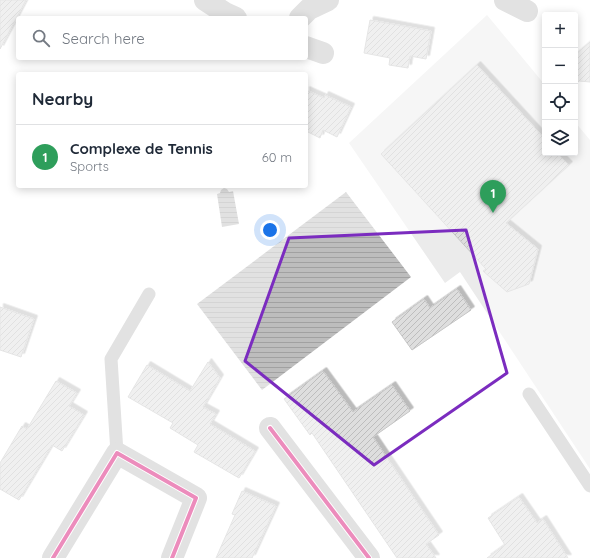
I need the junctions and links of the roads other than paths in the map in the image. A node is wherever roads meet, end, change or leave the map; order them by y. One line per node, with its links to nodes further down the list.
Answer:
1 (205, 0): 5 (street)
2 (328, 0): 6 (street)
3 (505, 0): 4 (street)
4 (527, 11)
5 (232, 16)
6 (302, 16)
7 (149, 294): 10 (lane)
8 (529, 394): 11 (lane)
9 (270, 428): 14 (street)
10 (117, 453): 12 (street); 13 (street)
11 (590, 486)
12 (53, 558)
13 (172, 558)
14 (369, 558)

